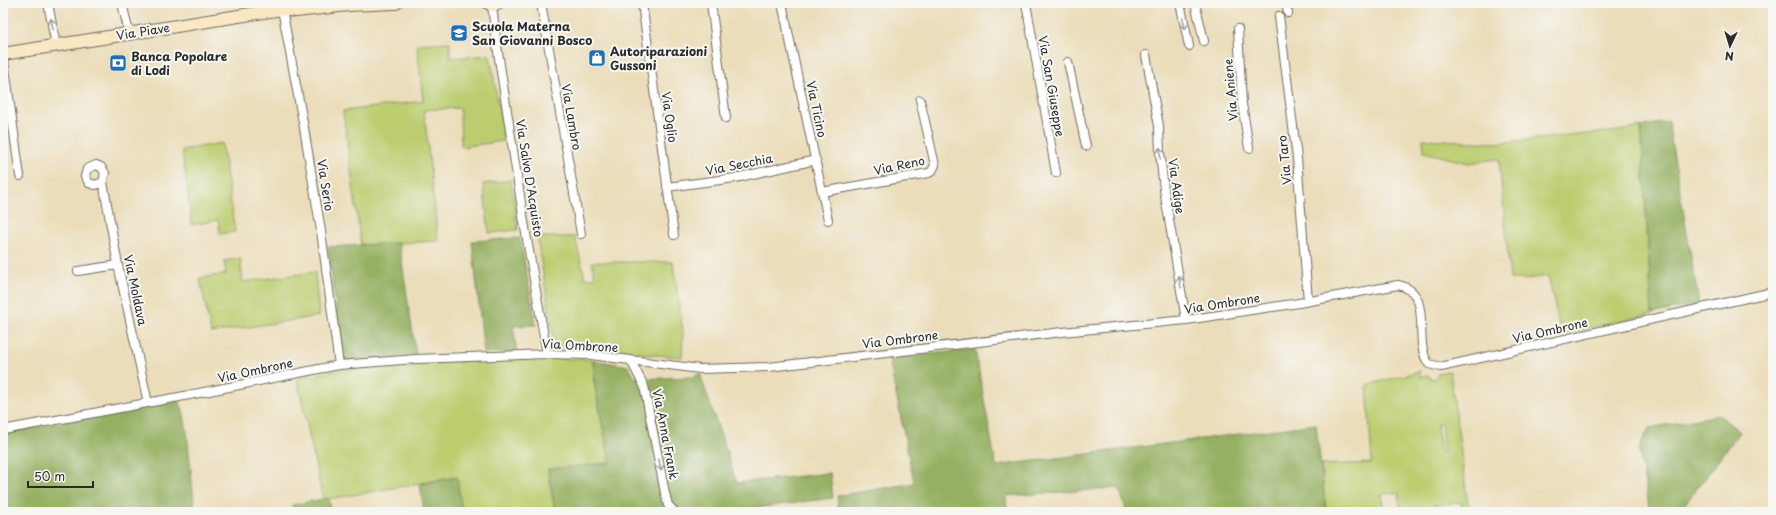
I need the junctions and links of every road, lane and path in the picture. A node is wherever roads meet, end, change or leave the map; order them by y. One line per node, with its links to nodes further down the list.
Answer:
1 (48, 3): 20 (street, one-way to 1)
2 (122, 3): 18 (street)
3 (294, 3): 14 (street, Via Piave)
4 (396, 3): 14 (street, Via Piave)
5 (541, 3): 36 (street, Via Lambro)
6 (642, 3): 33 (street, Via Oglio)
7 (710, 3): 26 (street)
8 (782, 3): 29 (street, Via Ticino)
9 (1026, 3): 30 (street, Via San Giuseppe)
10 (1180, 3): 21 (street, one-way to 21)
11 (1195, 3): 19 (street)
12 (1286, 3): 15 (street)
13 (493, 4): 43 (street, Via Salvo D'Acquisto)
14 (282, 10): 18 (street, Via Piave); 45 (street, Via Serio)
15 (1288, 13)
16 (1279, 16): 41 (street, Via Taro)
17 (1238, 29): 28 (street, Via Aniene)
18 (129, 34): 20 (street, Via Piave)
19 (1204, 41)
20 (56, 46): 22 (street, Via Piave)
21 (1189, 46)
22 (3, 54): 31 (street)
23 (1146, 55): 42 (street, Via Adige, one-way to 23)
24 (1068, 62): 27 (street)
25 (920, 100): 34 (street, Via Reno)
26 (726, 118)
27 (1086, 146)
28 (1249, 148)
29 (816, 160): 33 (street, Via Secchia); 34 (street, Via Ticino)
30 (1056, 173)
31 (20, 176)
32 (103, 182): 38 (street, Via Moldava)
33 (667, 187): 37 (street, Via Oglio)
34 (822, 192): 35 (street, Via Ticino)
35 (828, 220)
36 (581, 234)
37 (674, 235)
38 (118, 265): 39 (street); 46 (street, Via Moldava)
39 (78, 271)
40 (1773, 292): 41 (street, Via Ombrone)
41 (1308, 301): 42 (street, Via Ombrone)
42 (1186, 320): 44 (street, Via Ombrone)
43 (547, 354): 44 (street, Via Ombrone); 45 (street, Via Ombrone)
44 (631, 361): 48 (street, Via Anna Frank, one-way to 48)
45 (339, 365): 46 (street, Via Ombrone)
46 (148, 403): 47 (street, Via Ombrone)
47 (3, 430)
48 (674, 512)

